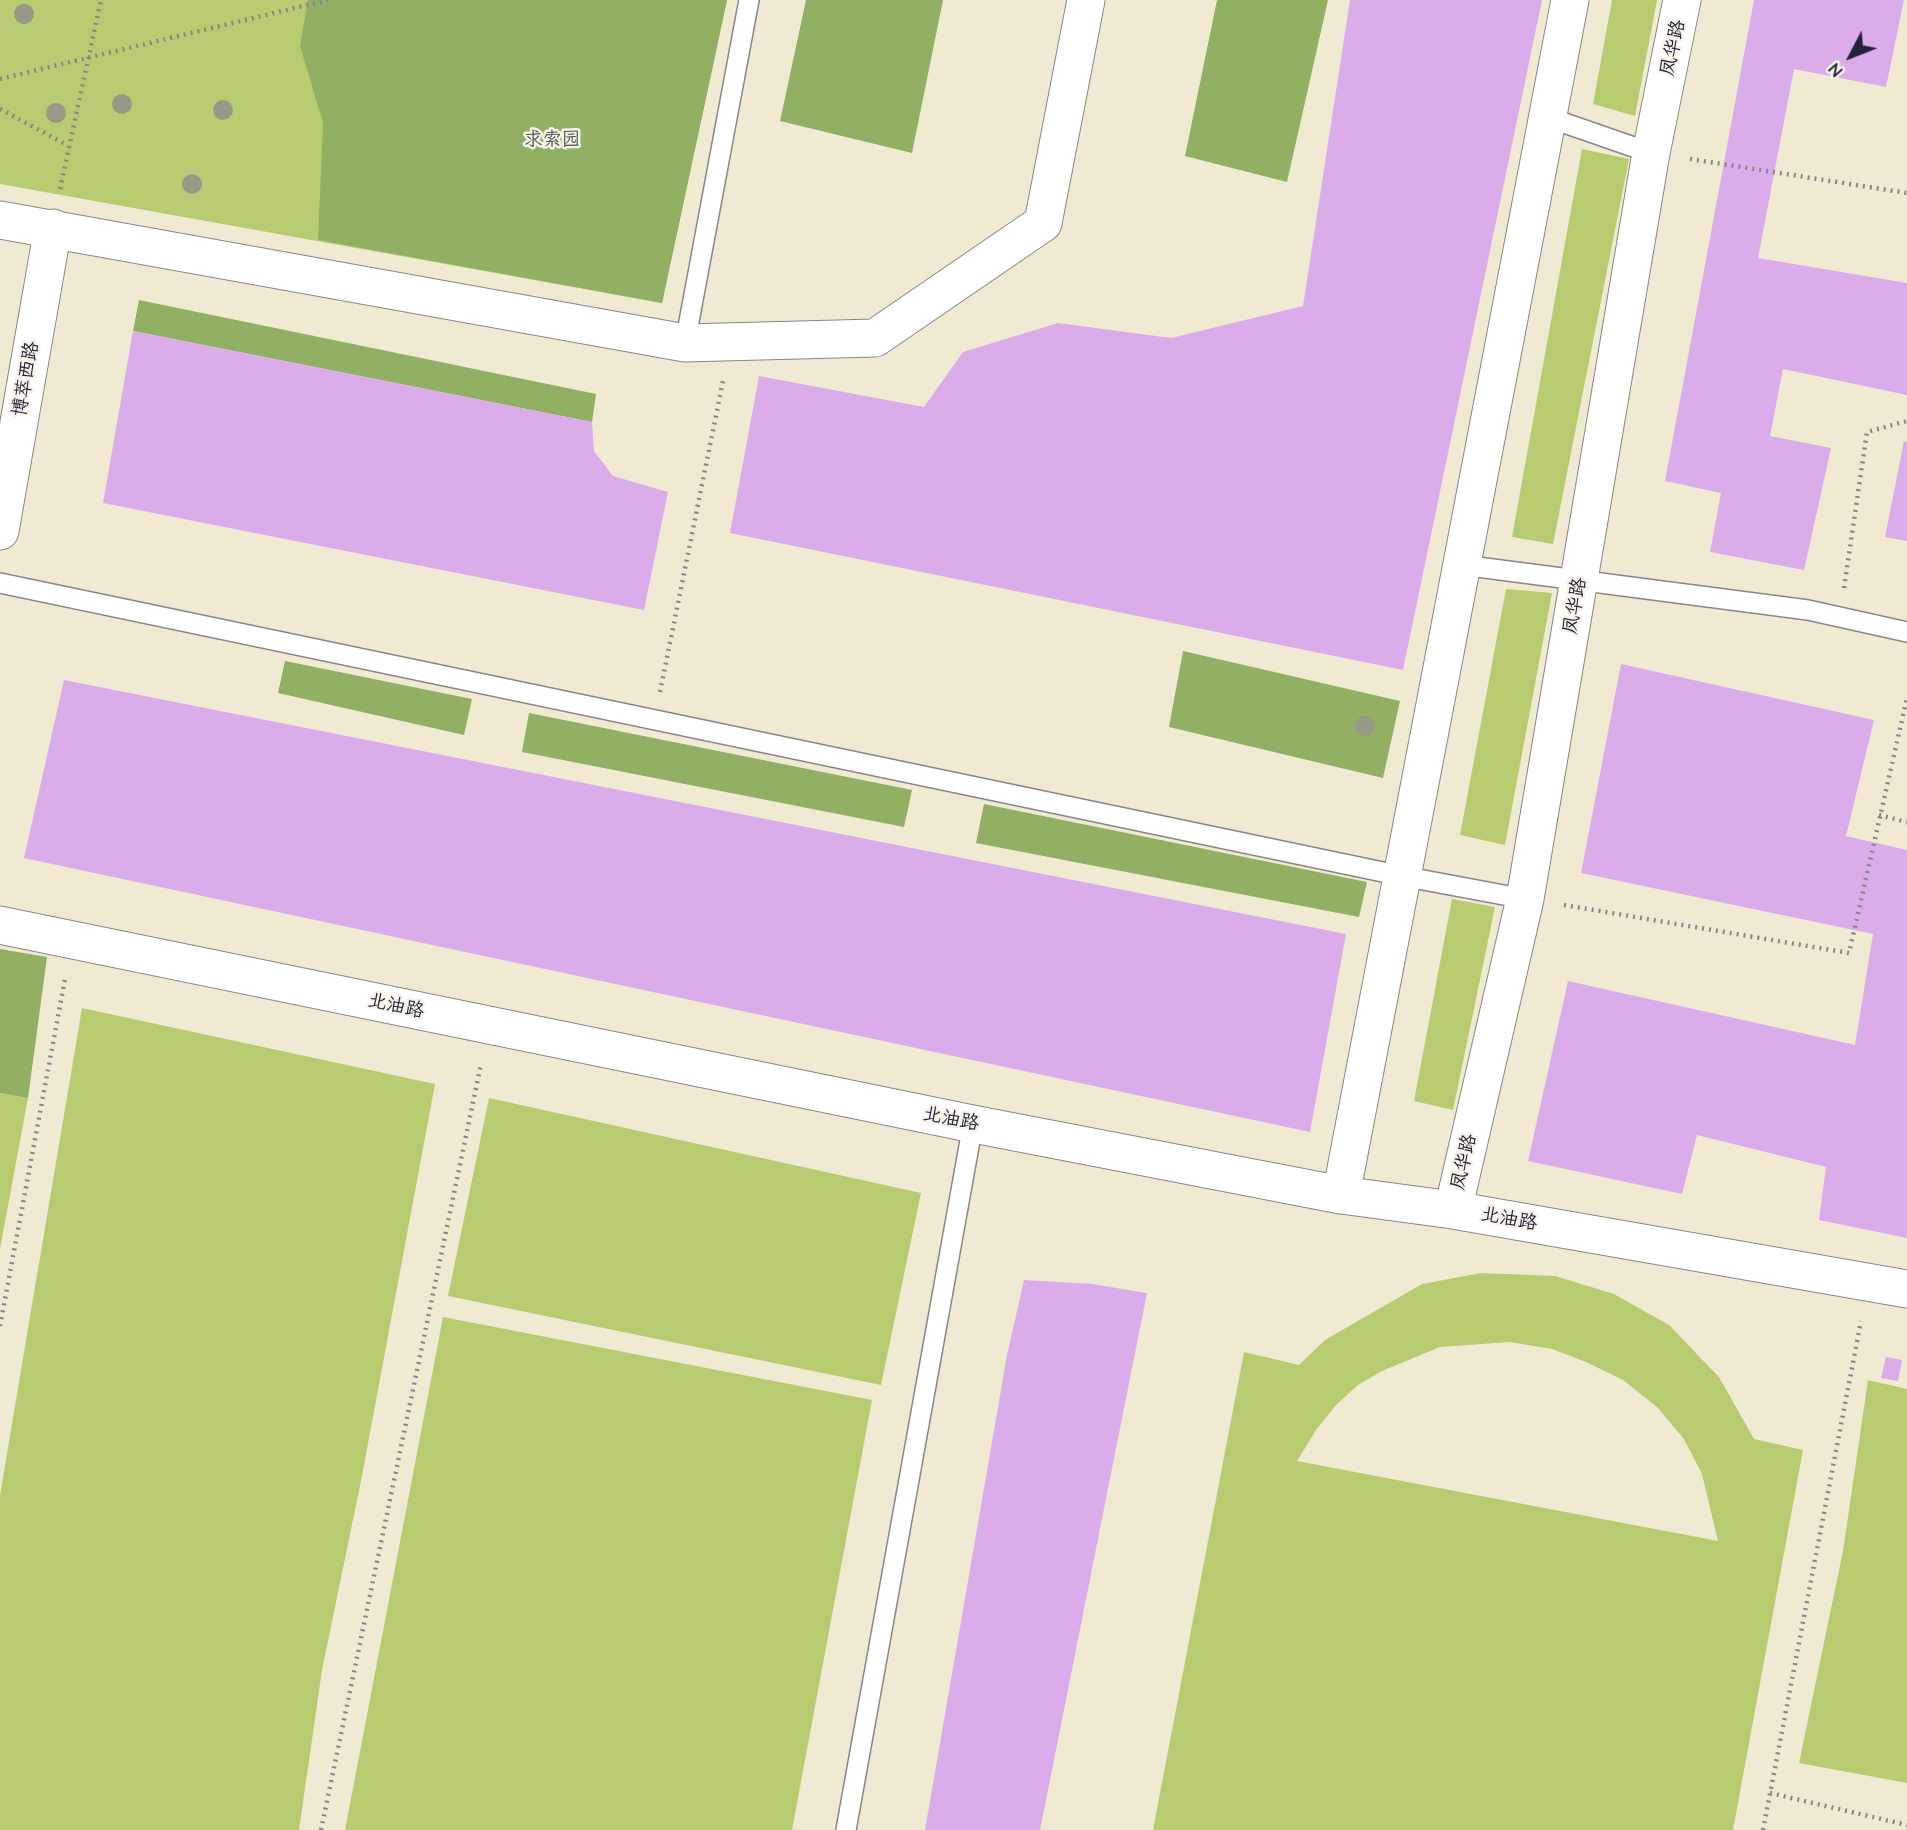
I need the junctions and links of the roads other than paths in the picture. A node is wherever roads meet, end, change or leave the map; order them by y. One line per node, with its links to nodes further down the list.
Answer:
1 (749, 0): 9 (lane)
2 (1086, 0): 9 (street)
3 (1570, 0): 5 (street)
4 (1682, 0): 6 (street, 凤华路)
5 (1547, 117): 6 (lane); 11 (street)
6 (1651, 153): 12 (street, 凤华路)
7 (0, 220): 8 (street)
8 (53, 228): 9 (street); 10 (street, 博萃西路)
9 (685, 343)
10 (0, 530)
11 (1462, 565): 12 (lane); 15 (street)
12 (1579, 578): 14 (lane); 16 (street, 凤华路)
13 (0, 583): 15 (lane)
14 (1907, 632)
15 (1402, 876): 16 (lane); 19 (street)
16 (1525, 899): 20 (street, 凤华路)
17 (0, 925): 18 (street, 北油路)
18 (973, 1124): 19 (street, 北油路); 22 (lane)
19 (1341, 1195): 20 (street, 北油路)
20 (1453, 1210): 21 (street, 北油路)
21 (1907, 1289)
22 (846, 1830)

